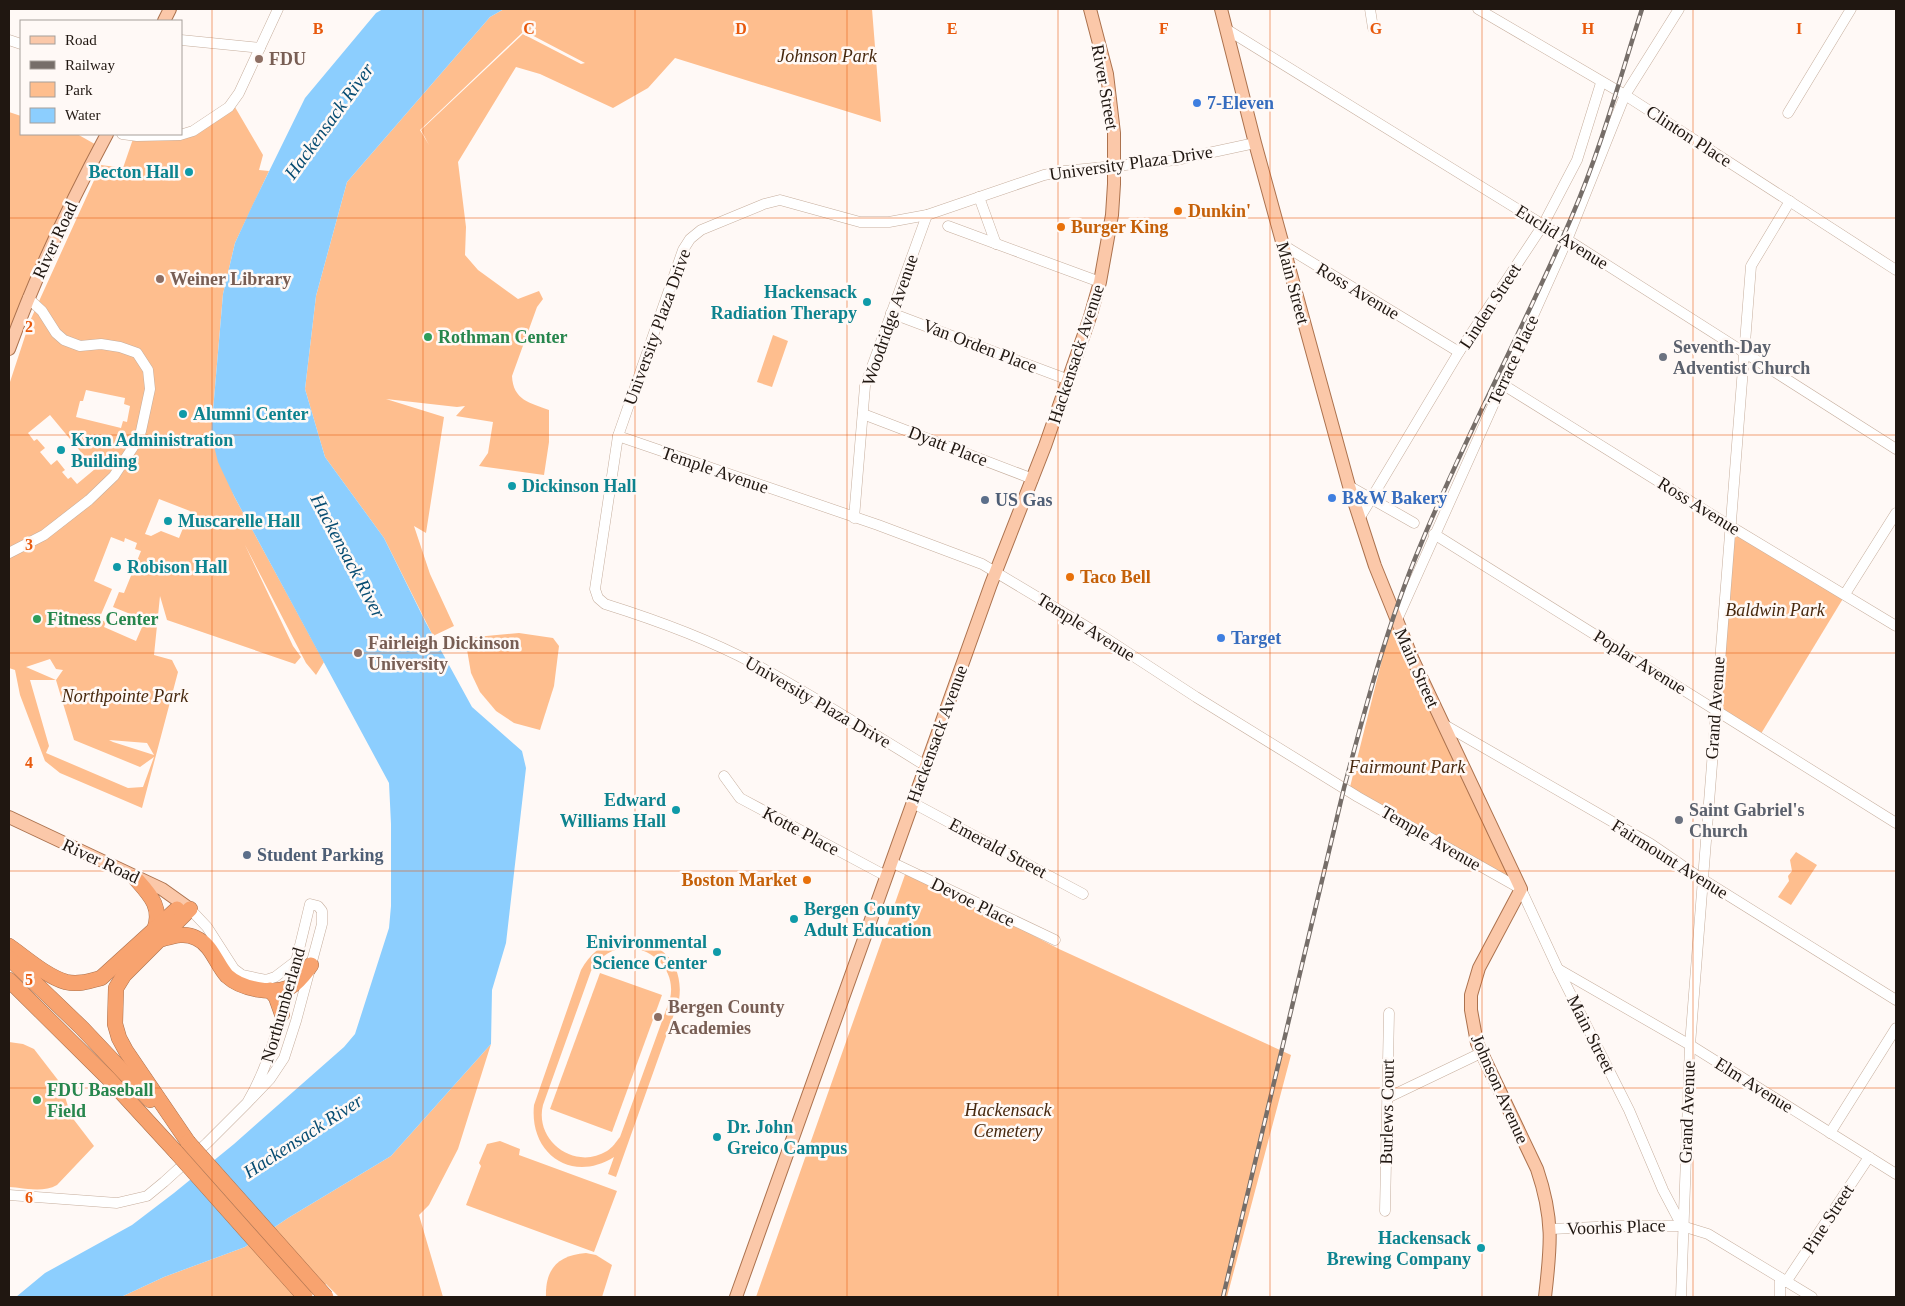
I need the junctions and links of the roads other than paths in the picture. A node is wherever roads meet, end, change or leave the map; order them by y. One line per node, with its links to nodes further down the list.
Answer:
1 (278, 9): 11 (street)
2 (1090, 9): 20 (main road, River Street)
3 (1221, 9): 9 (main road, Main Street)
4 (1370, 9): 8 (street)
5 (1478, 9): 12 (street, Clinton Place)
6 (1679, 9): 13 (street)
7 (1851, 9): 14 (street)
8 (1373, 28)
9 (1226, 29): 19 (main road, Main Street); 24 (street, Euclid Avenue)
10 (182, 40): 11 (street)
11 (260, 48): 15 (street)
12 (1601, 82): 13 (street, Clinton Place); 24 (street, Linden Street)
13 (1625, 95): 22 (street, Clinton Place); 26 (street, Terrace Place)
14 (1788, 113)
15 (182, 134)
16 (106, 135): 31 (main road, River Road)
17 (130, 135): 18 (street)
18 (180, 135)
19 (1255, 143): 20 (street, University Plaza Drive); 28 (main road, Main Street)
20 (1114, 165): 21 (street, University Plaza Drive); 30 (main road, Hackensack Avenue)
21 (979, 197): 23 (street, University Plaza Drive); 27 (street)
22 (1790, 201): 29 (street, Clinton Place); 35 (street, Grand Avenue)
23 (927, 214): 32 (street, Woodridge Avenue); 39 (street, University Plaza Drive)
24 (1543, 225): 26 (street, Euclid Avenue); 34 (street, Linden Street)
25 (948, 226): 27 (street)
26 (1567, 240): 35 (street, Euclid Avenue); 37 (street, Terrace Place)
27 (996, 244): 30 (street)
28 (1283, 245): 34 (street, Ross Avenue); 42 (main road, Main Street)
29 (1896, 270)
30 (1100, 282): 36 (main road, Hackensack Avenue)
31 (28, 298): 33 (main road, River Road); 50 (street)
32 (891, 313): 36 (street, Van Orden Place); 38 (street, Woodridge Avenue)
33 (9, 349)
34 (1459, 352): 43 (street, Linden Street)
35 (1744, 352): 40 (street, Euclid Avenue); 48 (street, Grand Avenue)
36 (1069, 380): 41 (main road, Hackensack Avenue)
37 (1502, 384): 48 (street, Ross Avenue); 49 (street, Terrace Place)
38 (863, 414): 41 (street, Dyatt Place); 45 (street, Woodridge Avenue)
39 (618, 436): 45 (street, Temple Avenue); 57 (street, University Plaza Drive)
40 (1896, 450)
41 (1033, 479): 51 (main road, Hackensack Avenue)
42 (1349, 486): 43 (street); 46 (main road, Main Street)
43 (1372, 499): 46 (street, Linden Street); 47 (street)
44 (1896, 513): 52 (street)
45 (854, 518): 51 (street, Temple Avenue)
46 (1359, 519): 53 (main road, Main Street)
47 (1414, 524)
48 (1730, 526): 52 (street, Ross Avenue); 55 (street, Grand Avenue)
49 (1434, 534): 53 (street, Terrace Place); 55 (street, Poplar Avenue)
50 (9, 553)
51 (996, 572): 57 (main road, Hackensack Avenue); 66 (street, Temple Avenue)
52 (1845, 594): 54 (street, Ross Avenue)
53 (1396, 622): 56 (main road, Main Street)
54 (1896, 626)
55 (1715, 709): 61 (street, Poplar Avenue); 65 (street, Grand Avenue)
56 (1441, 723): 65 (street, Fairmount Avenue); 66 (main road, Main Street)
57 (926, 766): 59 (main road, Hackensack Avenue)
58 (724, 776): 63 (street, Kotte Place)
59 (913, 803): 62 (main road, Hackensack Avenue); 67 (street, Emerald Street)
60 (9, 817): 64 (main road, River Road)
61 (1896, 823)
62 (892, 862): 63 (main road, Hackensack Avenue); 70 (street, Devoe Place)
63 (886, 876): 100 (main road, Hackensack Avenue)
64 (135, 878): 68 (main road, River Road); 69 (highway)
65 (1702, 879): 81 (street, Fairmount Avenue); 85 (street, Grand Avenue)
66 (1521, 889): 75 (street, Main Street); 86 (main road, Johnson Avenue)
67 (1083, 894)
68 (187, 906): 69 (highway); 73 (street)
69 (158, 935): 71 (highway); 78 (highway); 90 (highway)
70 (1055, 940)
71 (9, 946)
72 (9, 958): 90 (highway)
73 (296, 960): 74 (street, Northumberland); 77 (street, Northumberland)
74 (311, 965): 77 (highway); 88 (street)
75 (1558, 969): 85 (street, Elm Avenue); 95 (street, Main Street)
76 (9, 980): 80 (highway)
77 (289, 987): 78 (highway); 83 (street, Northumberland)
78 (270, 990): 83 (highway)
79 (9, 992): 80 (highway)
80 (29, 998): 98 (highway, bridge)
81 (1896, 1000)
82 (1389, 1013): 87 (street, Burlews Court)
83 (282, 1014): 88 (street, Northumberland)
84 (1896, 1028): 89 (street)
85 (1690, 1045): 89 (street, Elm Avenue); 95 (street, Grand Avenue)
86 (1481, 1053): 87 (street); 96 (main road, Johnson Avenue)
87 (1387, 1098): 94 (street, Burlews Court)
88 (247, 1103): 93 (street)
89 (1830, 1133): 91 (street, Elm Avenue)
90 (188, 1142): 99 (highway, bridge)
91 (1869, 1157): 92 (street, Elm Avenue); 97 (street, Pine Street)
92 (1896, 1174)
93 (9, 1195)
94 (1385, 1211)
95 (1682, 1226): 96 (street, Voorhis Place); 97 (street, Voorhis Place); 102 (street, Main Street)
96 (1550, 1229): 101 (main road, Johnson Avenue)
97 (1783, 1280): 103 (street); 104 (street, Voorhis Place)
98 (306, 1297)
99 (326, 1297)
100 (736, 1297)
101 (1545, 1297)
102 (1680, 1297)
103 (1780, 1297)
104 (1812, 1297)

